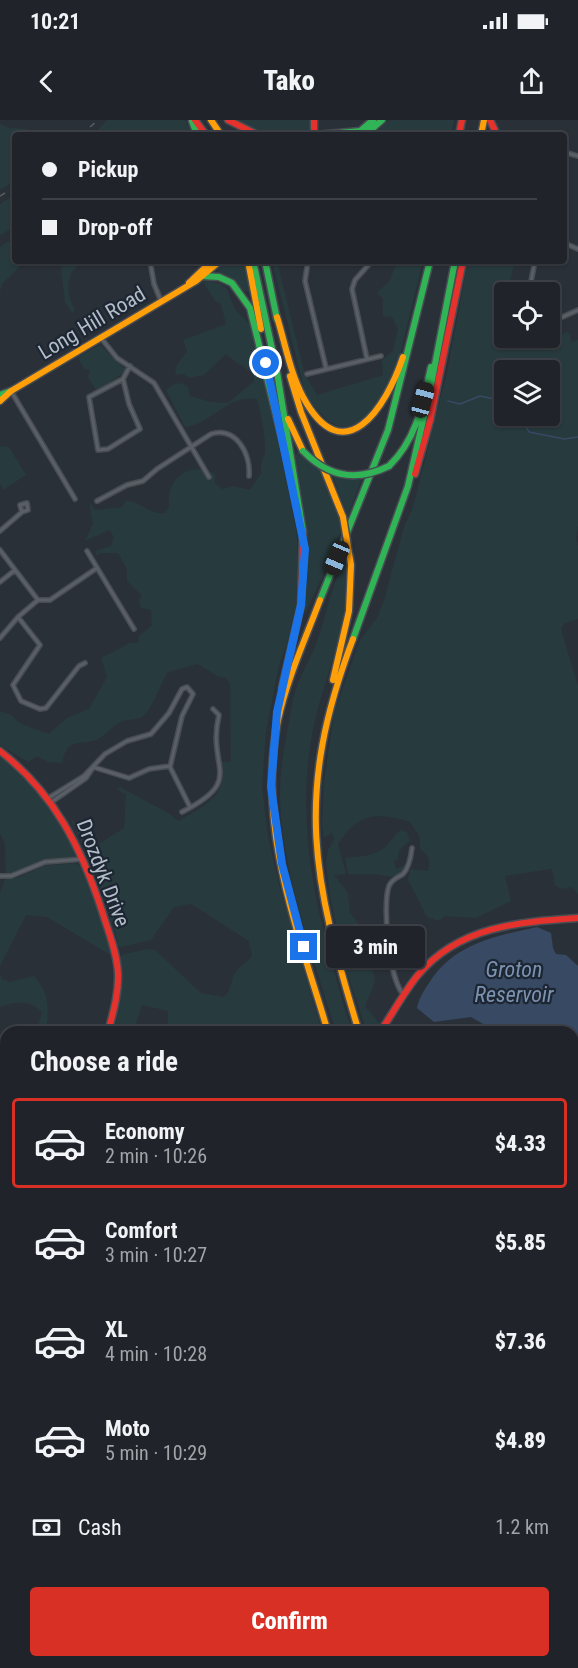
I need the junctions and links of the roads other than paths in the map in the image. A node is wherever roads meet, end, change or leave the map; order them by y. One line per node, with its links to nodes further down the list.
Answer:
1 (193, 120): 5 (main road)
2 (228, 120): 6 (main road)
3 (373, 120): 7 (main road)
4 (382, 120): 8 (main road)
5 (203, 132)
6 (252, 132)
7 (362, 132)
8 (363, 132)
9 (150, 264): 26 (street)
10 (204, 264): 25 (main road, Long Hill Road)
11 (216, 264): 23 (main road, Long Hill Road)
12 (249, 264): 33 (main road)
13 (255, 264): 36 (main road)
14 (266, 264): 28 (main road)
15 (308, 264): 35 (street)
16 (369, 264): 32 (street)
17 (428, 264): 28 (main road)
18 (428, 264): 66 (main road)
19 (453, 264): 36 (main road, bridge)
20 (453, 264): 49 (main road)
21 (462, 264): 49 (main road)
22 (534, 264): 24 (street)
23 (202, 276): 25 (main road, Long Hill Road); 33 (main road)
24 (531, 282)
25 (189, 283): 26 (main road, Long Hill Road)
26 (161, 301): 30 (main road, Long Hill Road)
27 (578, 310): 29 (street)
28 (277, 317): 62 (main road, bridge)
29 (560, 318)
30 (101, 338): 34 (street); 39 (main road, Long Hill Road)
31 (381, 356): 32 (street)
32 (367, 359): 35 (street)
33 (266, 363): 50 (main road)
34 (130, 366): 38 (street); 42 (street)
35 (326, 368): 37 (street)
36 (277, 372): 50 (main road)
37 (307, 374)
38 (123, 379): 38 (street)
39 (11, 391): 40 (main road, Long Hill Road); 41 (main road, Long Hill Road); 45 (street)
40 (0, 395)
41 (0, 401)
42 (192, 448): 43 (street); 44 (street); 46 (street)
43 (249, 476)
44 (209, 477)
45 (75, 500)
46 (97, 501)
47 (22, 512): 48 (street)
48 (0, 531)
49 (391, 540): 62 (main road)
50 (305, 549): 66 (main road)
51 (0, 550): 54 (street)
52 (87, 551): 53 (street)
53 (97, 568): 56 (street); 58 (street)
54 (15, 570): 55 (street); 56 (street)
55 (0, 582)
56 (38, 600): 57 (street)
57 (18, 617): 59 (street); 60 (street)
58 (134, 629)
59 (0, 638)
60 (85, 663)
61 (213, 709): 68 (street)
62 (327, 710): 77 (main road)
63 (0, 751): 67 (main road, Drozdyk Drive)
64 (170, 766): 65 (street); 65 (street); 68 (street)
65 (93, 767): 67 (street)
66 (271, 787): 76 (main road)
67 (52, 799): 71 (main road, Drozdyk Drive)
68 (190, 807): 69 (street)
69 (182, 812)
70 (412, 848): 74 (street)
71 (84, 859): 72 (street); 75 (main road, Drozdyk Drive)
72 (0, 876)
73 (578, 918): 74 (main road)
74 (404, 995): 78 (main road)
75 (109, 1026)
76 (326, 1026)
77 (357, 1026)
78 (384, 1026)

